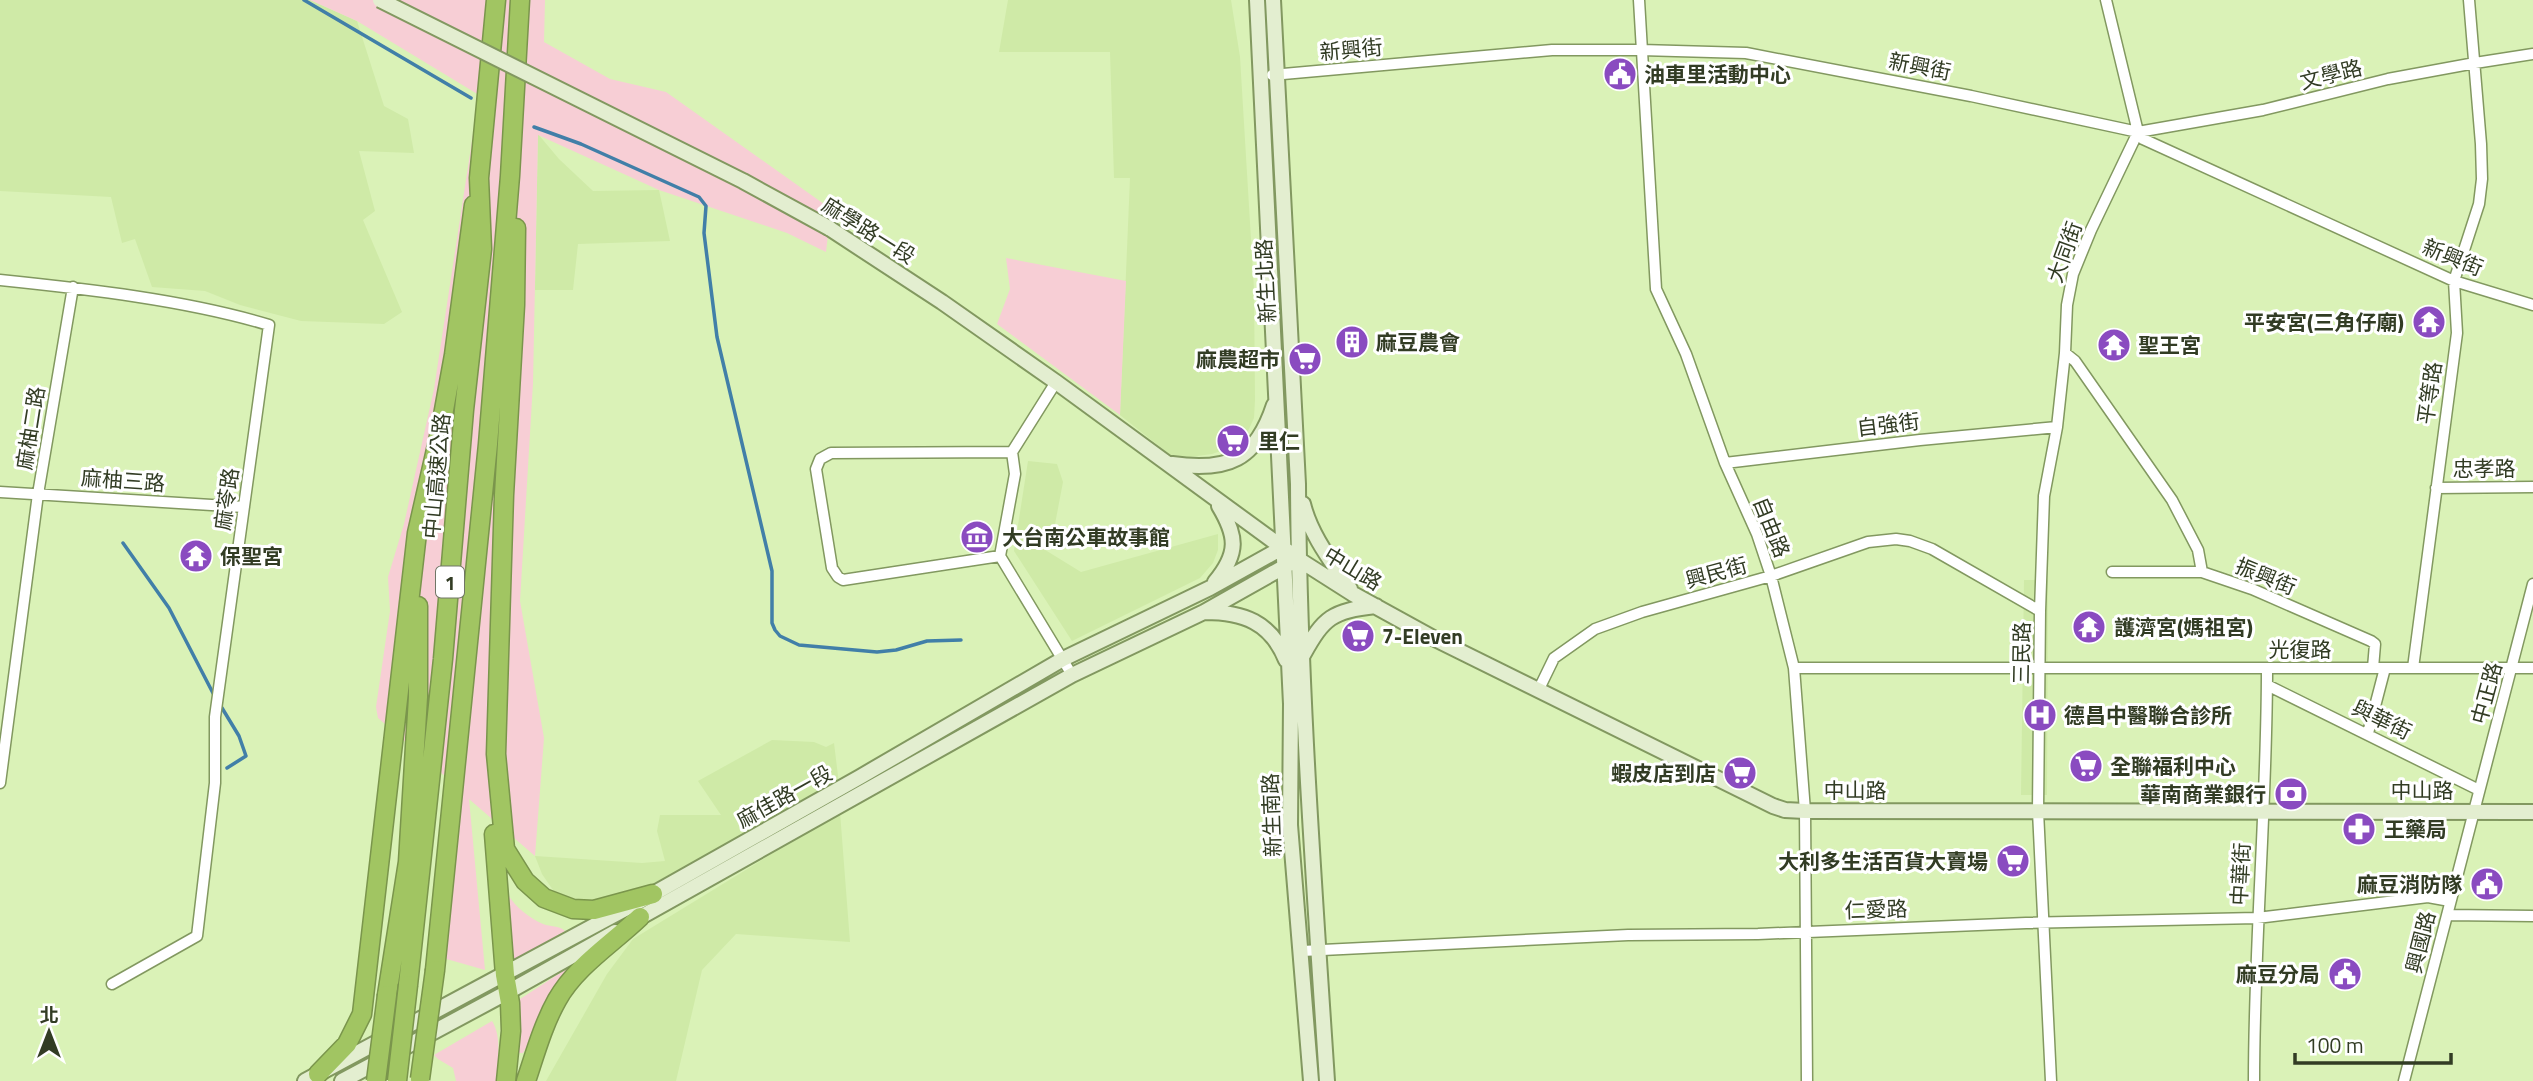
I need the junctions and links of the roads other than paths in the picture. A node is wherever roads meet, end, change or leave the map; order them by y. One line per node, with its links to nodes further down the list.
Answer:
1 (380, 0): 22 (main road, 麻學路一段, bridge)
2 (496, 0): 16 (highway, 中山高速公路 / 1)
3 (520, 0): 15 (highway, 1)
4 (1257, 0): 12 (main road, 新生北路)
5 (1273, 0): 13 (main road, 新生北路)
6 (1639, 0): 9 (street, 自由路)
7 (2106, 0): 14 (street)
8 (2469, 0): 11 (street, 平等路)
9 (1642, 50): 13 (street, 新興街); 14 (street, 新興街); 26 (street, 自由路)
10 (2533, 54): 11 (street, 文學路)
11 (2475, 62): 14 (street, 文學路); 18 (street, 平等路)
12 (1260, 75): 13 (street, 新興街); 23 (main road, 新生北路)
13 (1276, 75): 28 (main road, 新生北路)
14 (2138, 132): 18 (street, 新興街); 21 (street, 大同街)
15 (510, 176): 64 (highway); 85 (highway, 1, bridge)
16 (479, 178): 35 (highway); 88 (highway, 中山高速公路 / 1, bridge)
17 (0, 280): 19 (street, 麻苓路)
18 (2454, 281): 20 (street, 新興街); 30 (street, 平等路)
19 (73, 287): 32 (street, 麻柚二路); 34 (street, 麻苓路)
20 (2533, 305)
21 (2065, 353): 24 (street, 三民路); 41 (street)
22 (1056, 382): 25 (street); 27 (main road, 麻學路一段)
23 (1277, 397): 27 (main road); 36 (main road, 新生北路)
24 (2057, 427): 26 (street, 自強街); 47 (street, 三民路)
25 (1012, 452): 37 (street); 37 (street)
26 (1725, 463): 42 (street, 自由路)
27 (1169, 464): 33 (main road, 麻學路一段)
28 (1298, 484): 38 (main road, 新生北路); 45 (main road)
29 (2533, 487): 30 (street, 忠孝路)
30 (2436, 488): 57 (street, 平等路)
31 (0, 492): 32 (street, 麻柚三路)
32 (38, 494): 34 (street, 麻柚三路); 65 (street, 麻柚二路)
33 (1214, 498): 36 (main road, 麻學路一段); 44 (main road)
34 (244, 507): 82 (street, 麻苓路)
35 (417, 533): 84 (highway); 87 (highway, bridge)
36 (1282, 548): 38 (main road, 麻學路一段); 39 (main road, 新生南路); 44 (main road, 麻佳路一段)
37 (1000, 555): 50 (street)
38 (1298, 559): 39 (main road, 麻佳路一段); 45 (main road, 中山路); 49 (main road, 新生南路)
39 (1283, 568): 48 (main road, 麻佳路一段); 51 (main road, 新生南路)
40 (2112, 572): 41 (street, 振興街)
41 (2202, 572): 55 (street, 振興街)
42 (1771, 576): 47 (street, 興民街); 52 (street, 自由路); 62 (street, 興民街)
43 (2533, 584): 58 (street, 中正路)
44 (1210, 588): 50 (main road, 麻佳路一段)
45 (1353, 594): 46 (main road, 中山路)
46 (1376, 606): 49 (main road); 62 (main road, 中山路)
47 (2040, 611): 53 (street, 三民路)
48 (1204, 612): 51 (main road); 60 (main road, 麻佳路一段)
49 (1302, 657): 81 (main road, 新生南路)
50 (1063, 659): 60 (street); 72 (main road, 麻佳路一段)
51 (1289, 666): 80 (main road, 新生南路)
52 (1794, 668): 53 (street, 光復路); 68 (street, 自由路)
53 (2040, 668): 54 (street, 光復路); 69 (street, 三民路)
54 (2267, 668): 55 (street, 光復路); 61 (street, 中華街)
55 (2373, 668): 56 (street, 光復路)
56 (2385, 668): 57 (street, 光復路); 63 (street)
57 (2413, 668): 58 (street, 光復路)
58 (2512, 668): 59 (street, 光復路); 66 (street, 中正路)
59 (2533, 668)
60 (1072, 675): 76 (main road, 麻佳路一段)
61 (2267, 685): 63 (street, 與華街); 67 (street, 中華街)
62 (1538, 691): 68 (main road, 中山路)
63 (2368, 733): 66 (street, 與華街)
64 (496, 754): 72 (highway); 83 (highway)
65 (0, 783)
66 (2479, 790): 70 (street, 中正路)
67 (2263, 810): 69 (main road, 中山路); 70 (main road, 中山路); 77 (street, 中華街)
68 (1805, 811): 69 (main road, 中山路); 79 (street, 自由路)
69 (2038, 811): 78 (street, 三民路)
70 (2473, 812): 71 (main road, 中山路); 73 (street, 興國路)
71 (2533, 812)
72 (653, 894): 83 (main road, 麻佳路一段)
73 (2450, 901): 74 (street, 興國路); 77 (street, 仁愛路)
74 (2447, 915): 75 (street); 96 (street, 興國路)
75 (2533, 916)
76 (640, 917): 83 (main road, 麻佳路一段); 90 (highway)
77 (2257, 918): 78 (street, 仁愛路); 95 (street, 中華街)
78 (2043, 923): 79 (street, 仁愛路); 94 (street, 三民路)
79 (1807, 932): 81 (street, 仁愛路); 93 (street, 自由路)
80 (1302, 951): 81 (street, 仁愛路); 91 (main road, 新生南路)
81 (1318, 951): 92 (main road, 新生南路)
82 (112, 984)
83 (507, 984): 84 (main road, 麻佳路一段); 86 (main road, 麻佳路一段); 89 (highway)
84 (311, 1078)
85 (420, 1080)
86 (342, 1081)
87 (376, 1081)
88 (397, 1081)
89 (506, 1081)
90 (526, 1081)
91 (1311, 1081)
92 (1326, 1081)
93 (1807, 1081)
94 (2051, 1081)
95 (2253, 1081)
96 (2404, 1081)

